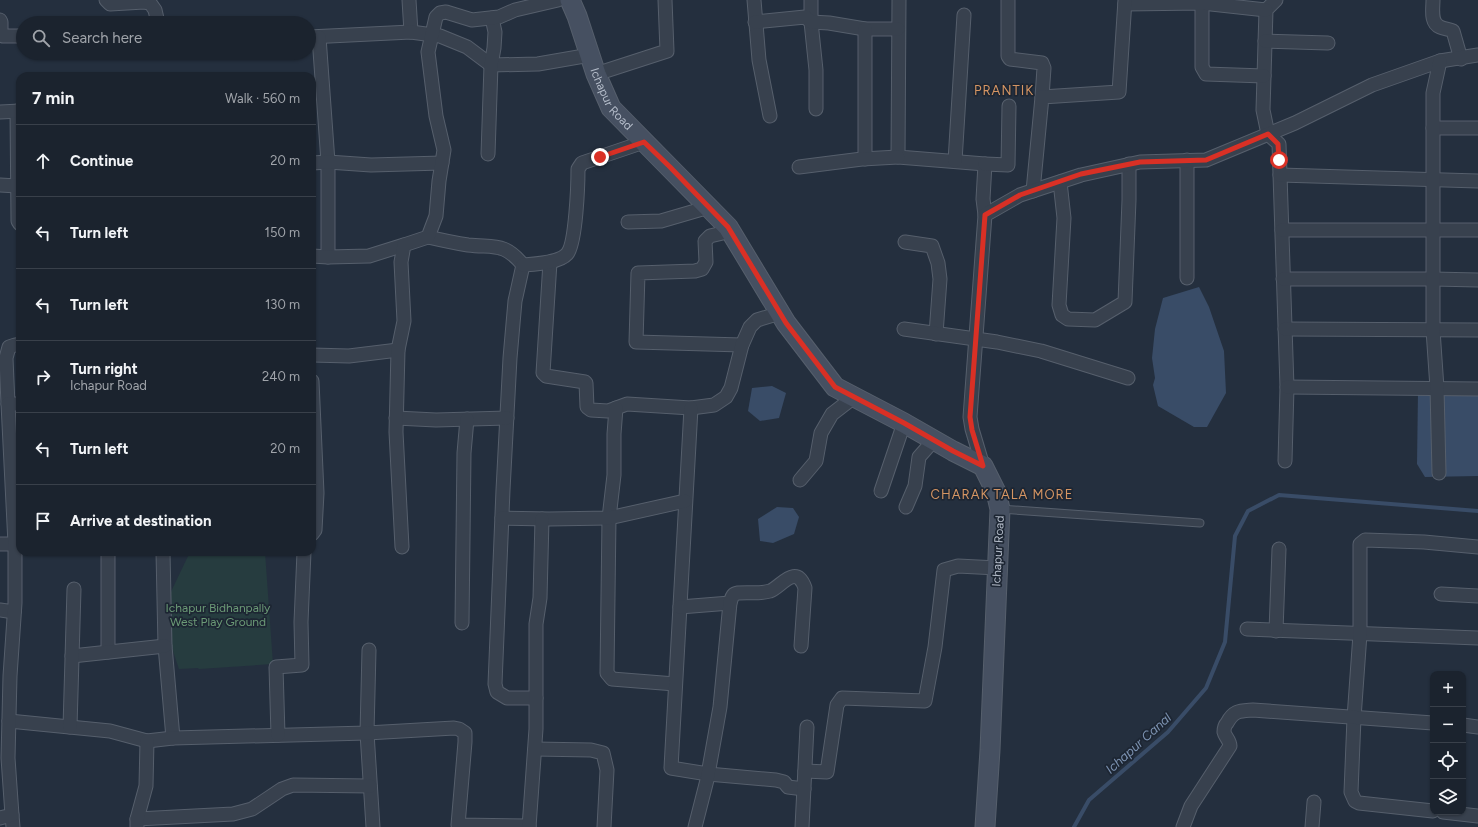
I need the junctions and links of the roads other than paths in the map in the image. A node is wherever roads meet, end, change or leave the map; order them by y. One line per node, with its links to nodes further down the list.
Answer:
1 (106, 0): 16 (street)
2 (409, 0): 23 (street)
3 (558, 0): 17 (street)
4 (570, 0): 29 (street, Ichapur Road)
5 (665, 0): 36 (street)
6 (754, 0): 19 (street)
7 (812, 0): 20 (street)
8 (899, 0): 22 (street)
9 (1008, 0): 39 (street)
10 (1276, 0): 14 (street)
11 (1433, 0): 31 (street)
12 (1125, 2): 13 (street); 39 (street)
13 (1202, 3): 14 (street); 38 (street)
14 (1266, 10): 27 (street)
15 (964, 15): 54 (street)
16 (156, 16)
17 (492, 18): 24 (street); 34 (street)
18 (0, 20): 25 (street)
19 (755, 22): 20 (street); 45 (street)
20 (811, 22): 21 (street); 41 (street)
21 (865, 29): 22 (street); 52 (street)
22 (898, 29): 51 (street)
23 (411, 32): 24 (street); 26 (street)
24 (432, 35): 34 (street); 56 (street)
25 (16, 36)
26 (316, 37)
27 (1265, 41): 28 (street); 38 (street)
28 (1328, 43)
29 (590, 55): 34 (street); 36 (street, Ichapur Road)
30 (1478, 55): 31 (street)
31 (1461, 58): 33 (street)
32 (315, 60): 35 (street)
33 (1440, 62): 46 (street); 48 (street)
34 (491, 65): 50 (street)
35 (316, 72)
36 (596, 74): 49 (street, Ichapur Road)
37 (316, 76): 44 (street)
38 (1264, 76): 48 (street)
39 (1042, 97): 67 (street)
40 (1009, 106): 58 (street)
41 (816, 109)
42 (16, 111): 43 (street)
43 (0, 112)
44 (318, 116): 55 (street)
45 (770, 116)
46 (1433, 128): 47 (street); 62 (street)
47 (1478, 128)
48 (1268, 134): 53 (street); 61 (street)
49 (644, 142): 68 (street, Ichapur Road); 80 (street)
50 (488, 154)
51 (898, 157): 52 (street); 54 (street)
52 (865, 159): 60 (street)
53 (1187, 160): 59 (street); 82 (street)
54 (956, 161): 58 (street)
55 (328, 162): 56 (street); 57 (street); 79 (street)
56 (442, 162): 75 (street)
57 (316, 163)
58 (985, 164): 69 (street)
59 (1128, 164): 64 (street); 64 (street)
60 (799, 167)
61 (1280, 176): 62 (street); 72 (street)
62 (1433, 180): 63 (street); 71 (street)
63 (1478, 181)
64 (1060, 182): 67 (street)
65 (0, 185): 66 (street)
66 (16, 186)
67 (1033, 191): 69 (street)
68 (708, 207): 70 (street); 74 (street, Ichapur Road)
69 (985, 215): 92 (street)
70 (628, 222)
71 (1433, 229): 72 (street); 73 (street); 84 (street)
72 (1282, 230): 83 (street)
73 (1478, 230)
74 (731, 231): 86 (street, Ichapur Road); 94 (street)
75 (428, 238): 77 (street); 81 (street)
76 (904, 242): 91 (street)
77 (404, 245): 79 (street); 95 (street)
78 (316, 256): 79 (street)
79 (328, 257)
80 (550, 262): 81 (street); 103 (street)
81 (523, 265): 106 (street)
82 (1187, 278)
83 (1283, 279): 84 (street); 88 (street)
84 (1433, 279): 85 (street); 89 (street)
85 (1478, 280)
86 (780, 313): 94 (street); 101 (street, Ichapur Road)
87 (904, 329): 91 (street)
88 (1286, 329): 89 (street); 98 (street)
89 (1433, 330): 90 (street); 99 (street)
90 (1478, 330)
91 (936, 334): 92 (street)
92 (976, 340): 97 (street); 111 (street)
93 (16, 345): 102 (street)
94 (742, 345): 104 (street)
95 (398, 350): 96 (street); 105 (street)
96 (316, 355)
97 (1128, 378)
98 (1287, 387): 99 (street); 110 (street)
99 (1437, 388): 100 (street); 112 (street)
100 (1478, 389)
101 (854, 397): 108 (street, Ichapur Road); 114 (street)
102 (14, 404): 113 (street)
103 (616, 408): 104 (street); 120 (street)
104 (691, 408): 116 (street)
105 (396, 418): 107 (street); 126 (street)
106 (507, 418): 107 (street); 119 (street)
107 (467, 419): 140 (street)
108 (904, 423): 109 (street, Ichapur Road); 115 (street)
109 (934, 440): 111 (street, Ichapur Road); 117 (street)
110 (1285, 461)
111 (983, 466): 118 (street, Ichapur Road)
112 (1439, 473)
113 (16, 474)
114 (800, 480)
115 (881, 491)
116 (685, 501): 120 (street); 137 (street)
117 (906, 507)
118 (1000, 509): 122 (lane); 132 (street, Ichapur Road)
119 (502, 518): 121 (street); 152 (street)
120 (609, 518): 121 (street); 151 (street)
121 (542, 519): 152 (street)
122 (1200, 523)
123 (0, 544): 124 (street)
124 (16, 544)
125 (1478, 547): 143 (street)
126 (402, 548)
127 (1279, 549): 142 (street)
128 (17, 556): 139 (street)
129 (108, 556): 149 (street)
130 (163, 556): 145 (street)
131 (304, 556): 161 (street)
132 (996, 568): 166 (street); 183 (street, Ichapur Road)
133 (74, 589): 150 (street)
134 (1441, 594): 135 (street)
135 (1478, 596)
136 (730, 602): 137 (street); 146 (street); 167 (street)
137 (680, 607): 151 (street)
138 (0, 610): 139 (street)
139 (14, 612): 148 (street)
140 (462, 623)
141 (1248, 629): 142 (street)
142 (1276, 631): 143 (street)
143 (1360, 634): 144 (street); 153 (street)
144 (1478, 638)
145 (165, 646): 149 (street); 162 (street)
146 (801, 646)
147 (369, 650): 160 (street)
148 (6, 652): 154 (street)
149 (108, 652): 150 (street)
150 (72, 656): 157 (street)
151 (675, 684): 167 (street)
152 (536, 698): 164 (street)
153 (1354, 718): 155 (street); 171 (street); 184 (street)
154 (9, 721): 157 (street); 165 (street)
155 (1430, 723)
156 (1466, 725): 159 (street)
157 (70, 727): 163 (street)
158 (807, 727): 166 (street)
159 (1478, 727)
160 (367, 733): 161 (street); 168 (street); 177 (street)
161 (278, 735): 162 (street)
162 (173, 738): 163 (street)
163 (148, 741): 176 (street)
164 (535, 749): 178 (street); 180 (street)
165 (4, 758): 174 (street)
166 (805, 771): 169 (street)
167 (708, 774): 169 (street); 181 (street)
168 (370, 786): 175 (street); 179 (street)
169 (804, 789): 182 (street)
170 (1314, 802): 185 (street)
171 (1430, 811)
172 (1466, 815): 173 (street)
173 (1478, 816)
174 (8, 820)
175 (234, 821): 176 (street)
176 (137, 823)
177 (457, 826): 178 (street)
178 (529, 826)
179 (373, 827)
180 (604, 827)
181 (695, 827)
182 (802, 827)
183 (985, 827)
184 (1183, 827)
185 (1312, 827)

